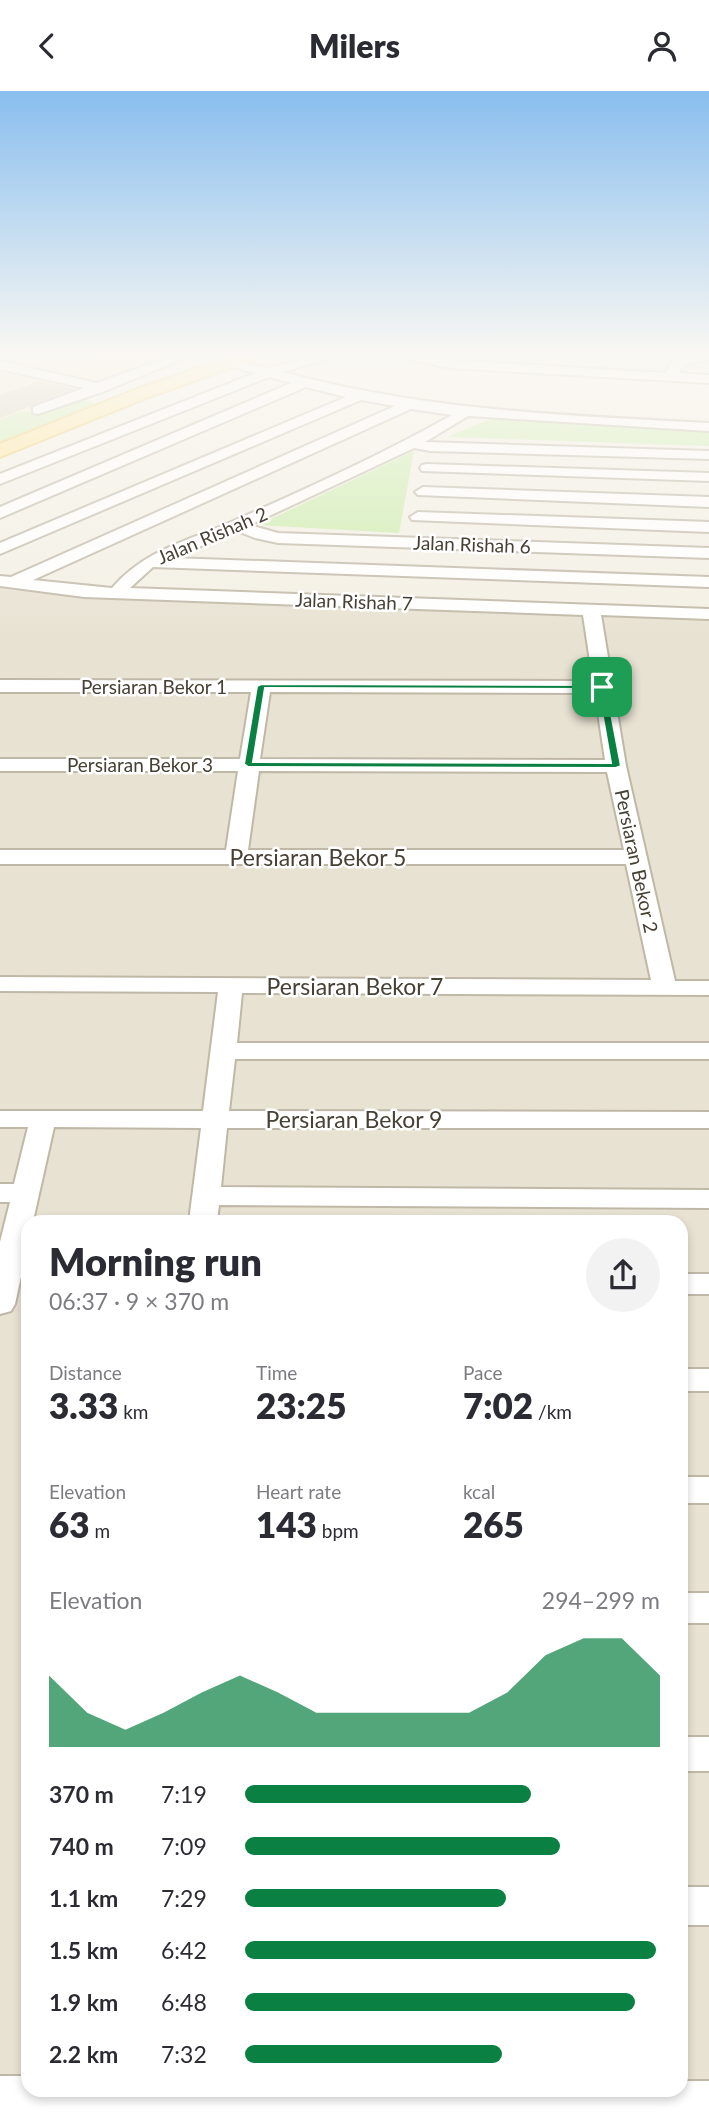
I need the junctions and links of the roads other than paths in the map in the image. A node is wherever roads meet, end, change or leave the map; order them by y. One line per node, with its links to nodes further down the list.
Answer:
1 (73, 450): 10 (street); 15 (street)
2 (150, 450): 10 (street)
3 (237, 450): 14 (street)
4 (310, 450): 16 (street)
5 (398, 450): 20 (street, Jalan Rishah 2)
6 (430, 450): 11 (street)
7 (520, 450): 8 (street)
8 (634, 453): 9 (street); 12 (street)
9 (709, 455)
10 (119, 463): 14 (street); 21 (street)
11 (427, 468): 12 (street); 17 (street)
12 (635, 475): 13 (street); 18 (street)
13 (709, 477)
14 (172, 478): 16 (street); 28 (street)
15 (0, 479)
16 (220, 490): 20 (street); 33 (street)
17 (423, 492): 18 (street); 22 (street)
18 (636, 499): 19 (street); 24 (street)
19 (709, 502)
20 (278, 506): 23 (street, Jalan Rishah 2)
21 (0, 513)
22 (418, 517): 24 (street); 26 (street)
23 (237, 525): 26 (street, Jalan Rishah 6); 31 (street, Jalan Rishah 2)
24 (637, 525): 25 (street); 29 (street)
25 (709, 527)
26 (412, 542): 27 (street, Jalan Rishah 6)
27 (490, 545): 29 (street, Jalan Rishah 6); 32 (street)
28 (0, 549)
29 (639, 550): 30 (street, Jalan Rishah 6)
30 (709, 553)
31 (149, 562): 32 (street); 35 (street, Jalan Rishah 2)
32 (487, 574): 34 (street); 36 (street)
33 (6, 582): 35 (street, Jalan Rishah 7)
34 (709, 582)
35 (117, 593): 36 (street, Jalan Rishah 7)
36 (483, 606): 37 (street, Jalan Rishah 7)
37 (591, 610): 38 (street, Jalan Rishah 7); 41 (street, Persiaran Bekor 2)
38 (709, 614)
39 (0, 686): 40 (street, Persiaran Bekor 1)
40 (261, 686): 41 (street, Persiaran Bekor 1); 42 (street)
41 (602, 687): 44 (street, Persiaran Bekor 2)
42 (248, 764): 43 (street, Persiaran Bekor 3); 44 (street, Persiaran Bekor 3); 46 (street)
43 (0, 765)
44 (616, 766): 47 (street, Persiaran Bekor 2)
45 (0, 857): 46 (street, Persiaran Bekor 5)
46 (236, 857): 47 (street, Persiaran Bekor 5)
47 (636, 857): 50 (street, Persiaran Bekor 2)
48 (0, 984): 49 (street, Persiaran Bekor 7)
49 (231, 985): 50 (street, Persiaran Bekor 7); 52 (street)
50 (664, 987): 51 (street, Persiaran Bekor 7)
51 (709, 988)
52 (222, 1051): 53 (street); 54 (street)
53 (709, 1051)
54 (216, 1118): 56 (street, Persiaran Bekor 9); 57 (street, Persiaran Bekor 9); 60 (street)
55 (0, 1119): 56 (street, Persiaran Bekor 9)
56 (43, 1119): 58 (street)
57 (709, 1119)
58 (14, 1193): 63 (street)
59 (709, 1199): 60 (street)
60 (204, 1209)
61 (688, 1284): 62 (street)
62 (709, 1284)
63 (2, 1287)
64 (688, 1380): 65 (street)
65 (709, 1380)
66 (688, 1490): 67 (street)
67 (709, 1490)
68 (688, 1608): 69 (street)
69 (709, 1608)
70 (688, 1754): 71 (street)
71 (709, 1754)
72 (688, 1906): 73 (street)
73 (709, 1906)
74 (0, 2098): 75 (street)
75 (101, 2103): 76 (street)
76 (709, 2103)

